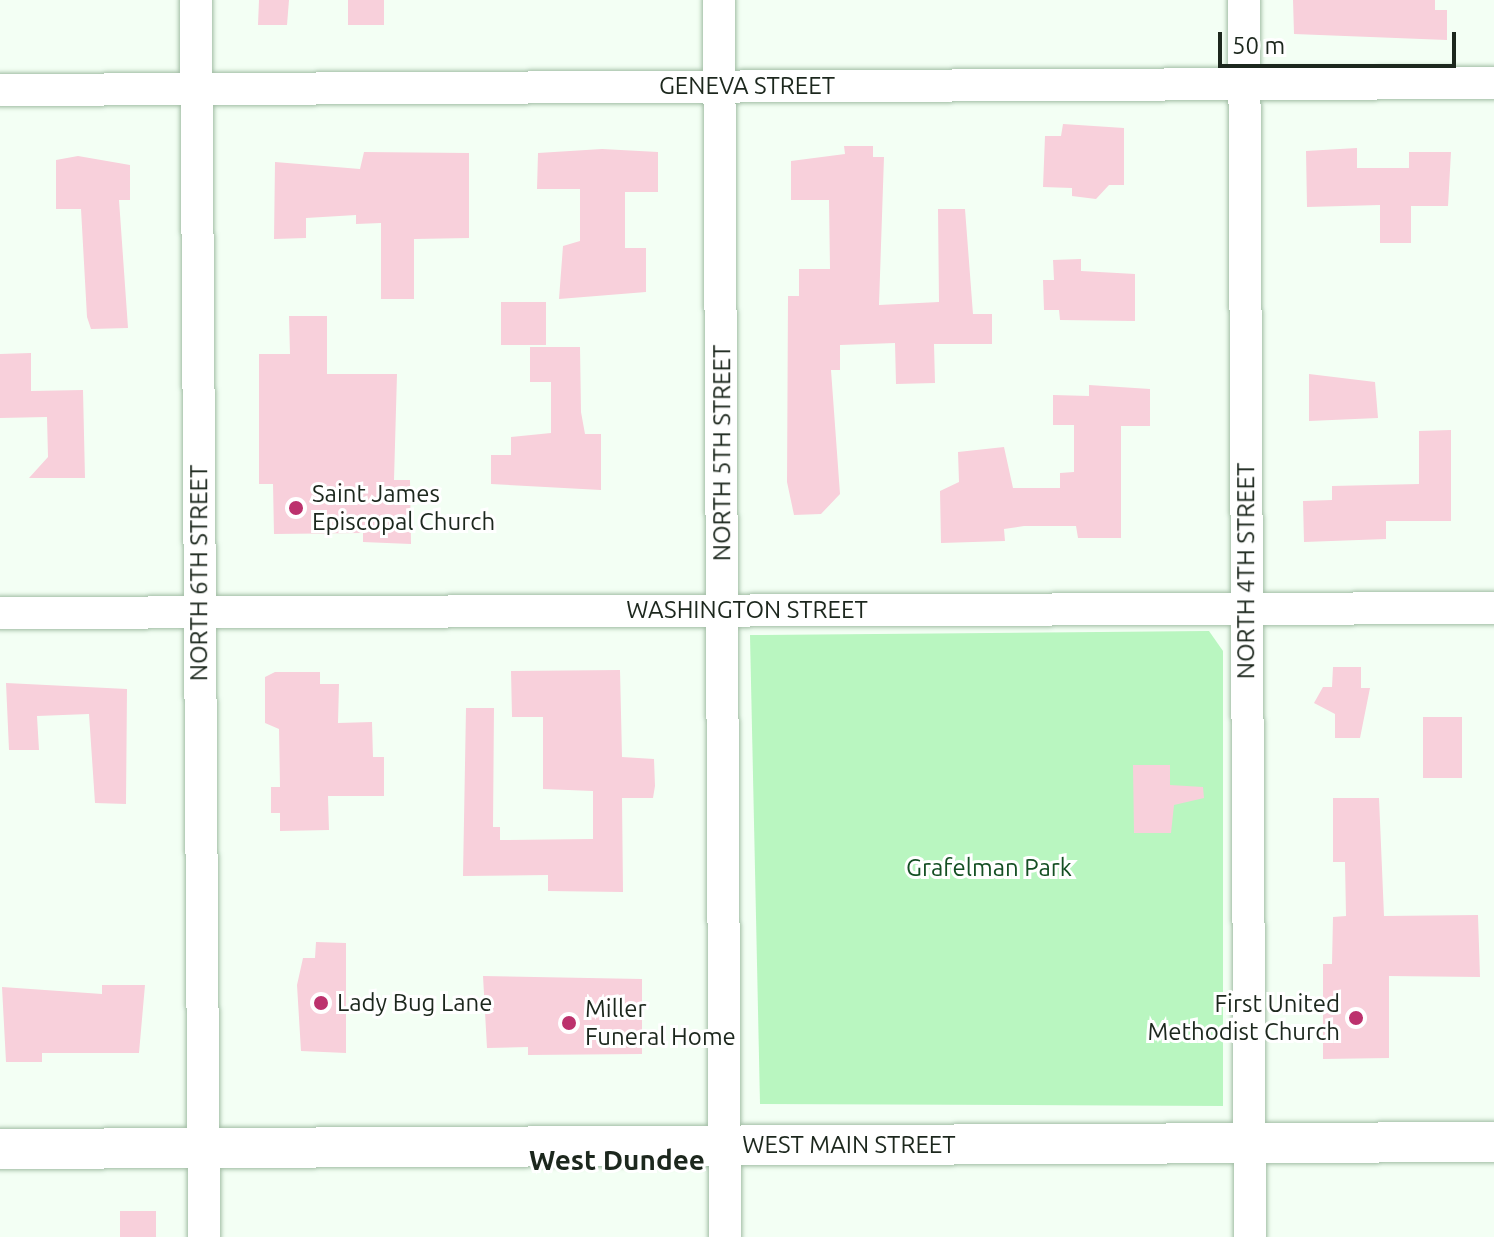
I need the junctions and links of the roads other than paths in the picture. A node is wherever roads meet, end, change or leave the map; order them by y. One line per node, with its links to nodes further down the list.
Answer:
1 (196, 0): 8 (street, NORTH 6TH STREET)
2 (719, 0): 6 (street, NORTH 5TH STREET)
3 (1244, 0): 4 (street, NORTH 4TH STREET)
4 (1244, 83): 5 (street, GENEVA STREET); 6 (street, GENEVA STREET); 9 (street, NORTH 4TH STREET)
5 (1494, 83)
6 (720, 86): 8 (street, GENEVA STREET); 11 (street, NORTH 5TH STREET)
7 (0, 90): 8 (street, GENEVA STREET)
8 (196, 90): 13 (street, NORTH 6TH STREET)
9 (1246, 608): 10 (street, WASHINGTON STREET); 11 (street, WASHINGTON STREET); 15 (street, NORTH 4TH STREET)
10 (1494, 608)
11 (723, 609): 13 (street, WASHINGTON STREET); 18 (street, NORTH 5TH STREET)
12 (0, 613): 13 (street, WASHINGTON STREET)
13 (199, 613): 17 (street, NORTH 6TH STREET)
14 (0, 1123): 17 (main road, WEST MAIN STREET)
15 (1249, 1142): 16 (main road, WEST MAIN STREET); 18 (main road, WEST MAIN STREET); 22 (street, NORTH 4TH STREET)
16 (1494, 1142)
17 (204, 1145): 18 (main road, WEST MAIN STREET); 19 (main road, WEST MAIN STREET); 20 (street, NORTH 6TH STREET)
18 (725, 1145): 21 (street, NORTH 5TH STREET)
19 (0, 1149)
20 (204, 1237)
21 (725, 1237)
22 (1250, 1237)

